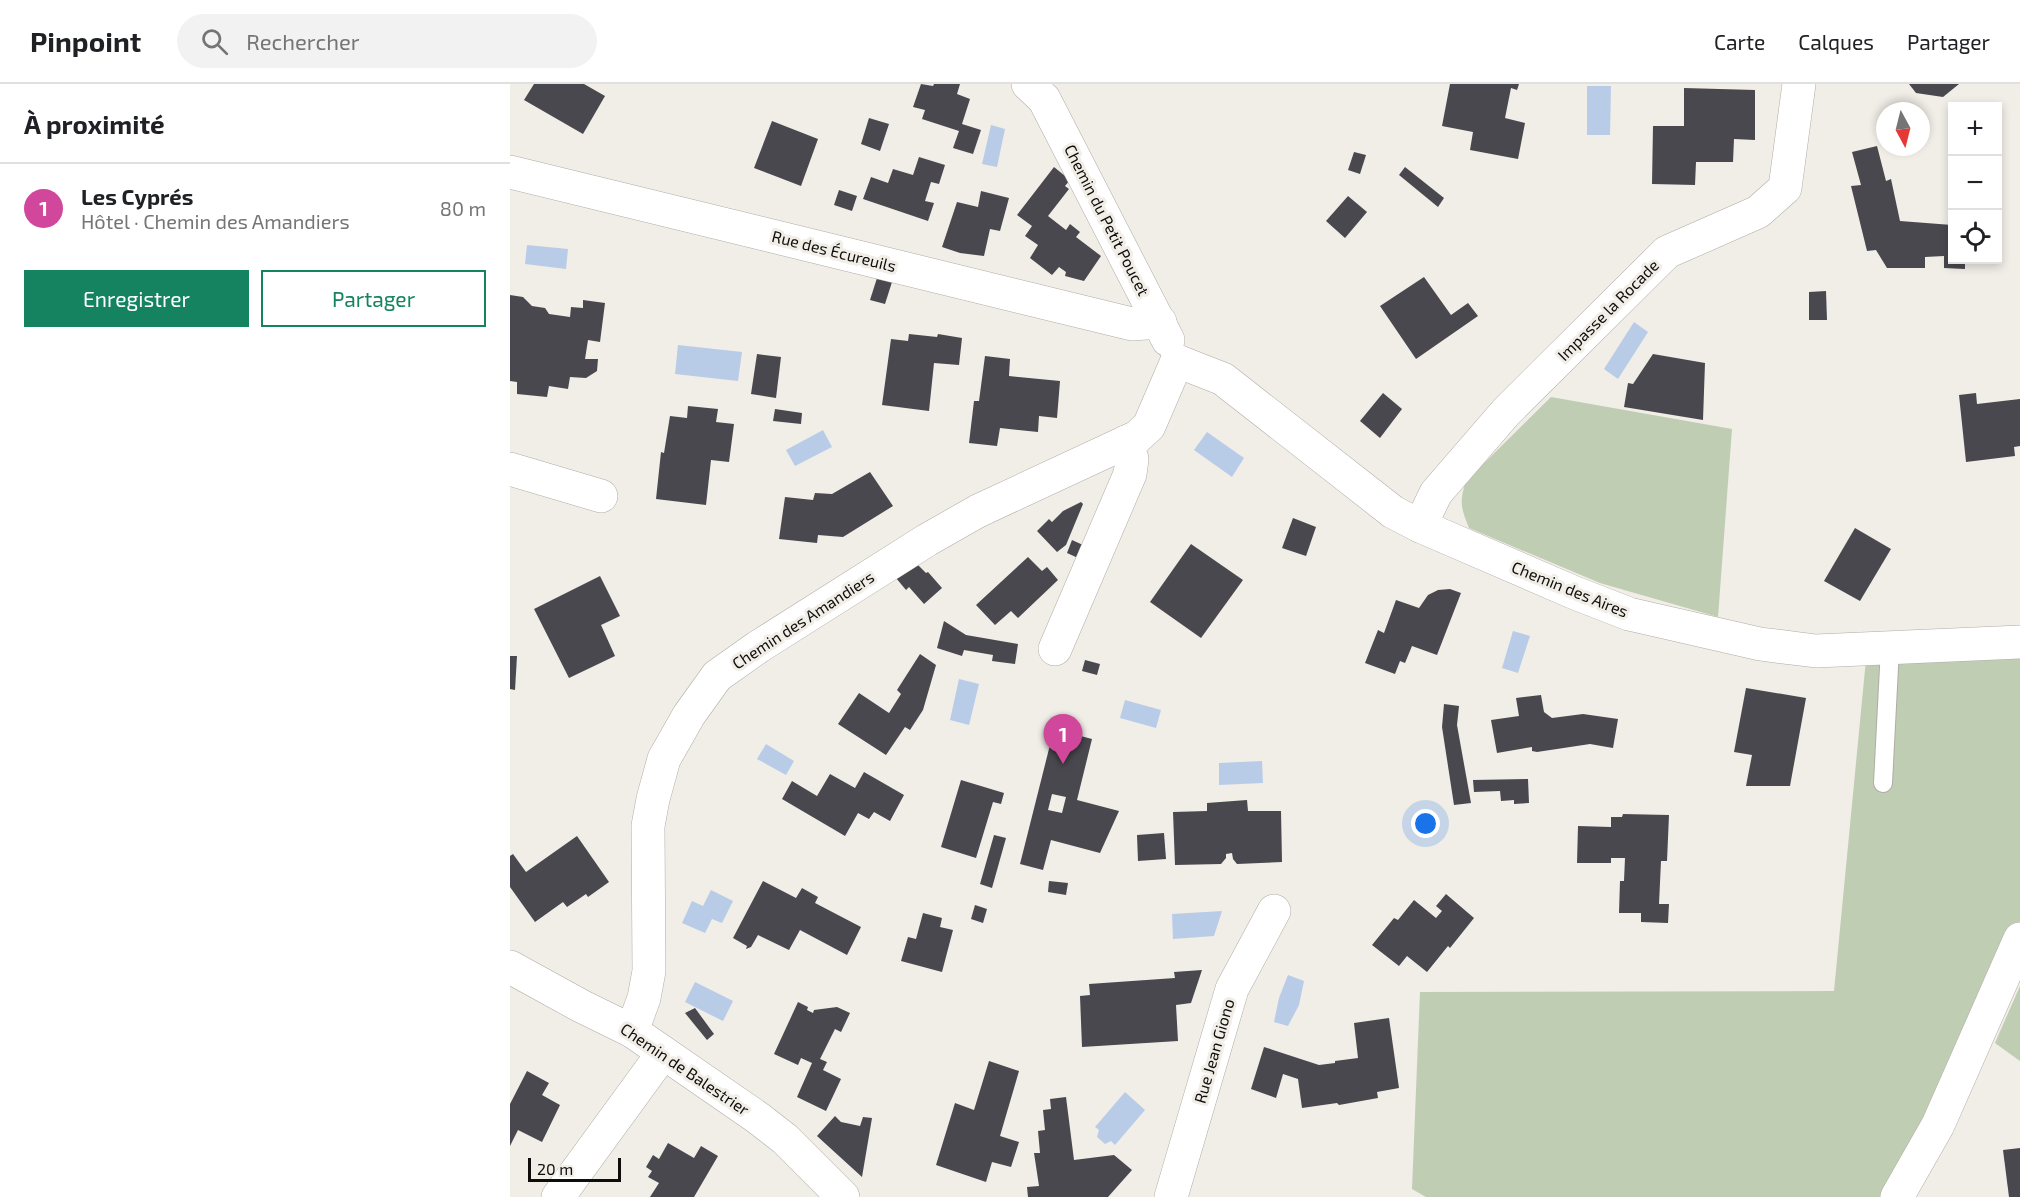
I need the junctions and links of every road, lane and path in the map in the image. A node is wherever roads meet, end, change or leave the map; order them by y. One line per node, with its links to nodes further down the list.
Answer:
1 (1028, 84): 4 (street, Chemin du Petit Poucet)
2 (1799, 84): 9 (street, Impasse la Rocade)
3 (510, 172): 4 (street, Rue des Écureuils)
4 (1160, 322): 5 (street, Chemin du Petit Poucet)
5 (1177, 361): 6 (street, Chemin des Amandiers); 9 (street, Chemin des Aires)
6 (1126, 442): 12 (street); 17 (street, Chemin des Amandiers)
7 (510, 469): 8 (street)
8 (601, 496)
9 (1420, 525): 11 (street, Chemin des Aires)
10 (2020, 642): 11 (street, Chemin des Aires)
11 (1890, 648): 13 (lane)
12 (1055, 649)
13 (1883, 783)
14 (1274, 911): 21 (street, Rue Jean Giono)
15 (2020, 939): 22 (street)
16 (510, 967): 17 (street, Chemin de Balestrier)
17 (632, 1031): 18 (street, Chemin de Balestrier)
18 (663, 1053): 19 (street); 20 (street, Chemin de Balestrier)
19 (558, 1197)
20 (843, 1197)
21 (1171, 1197)
22 (1897, 1197)

